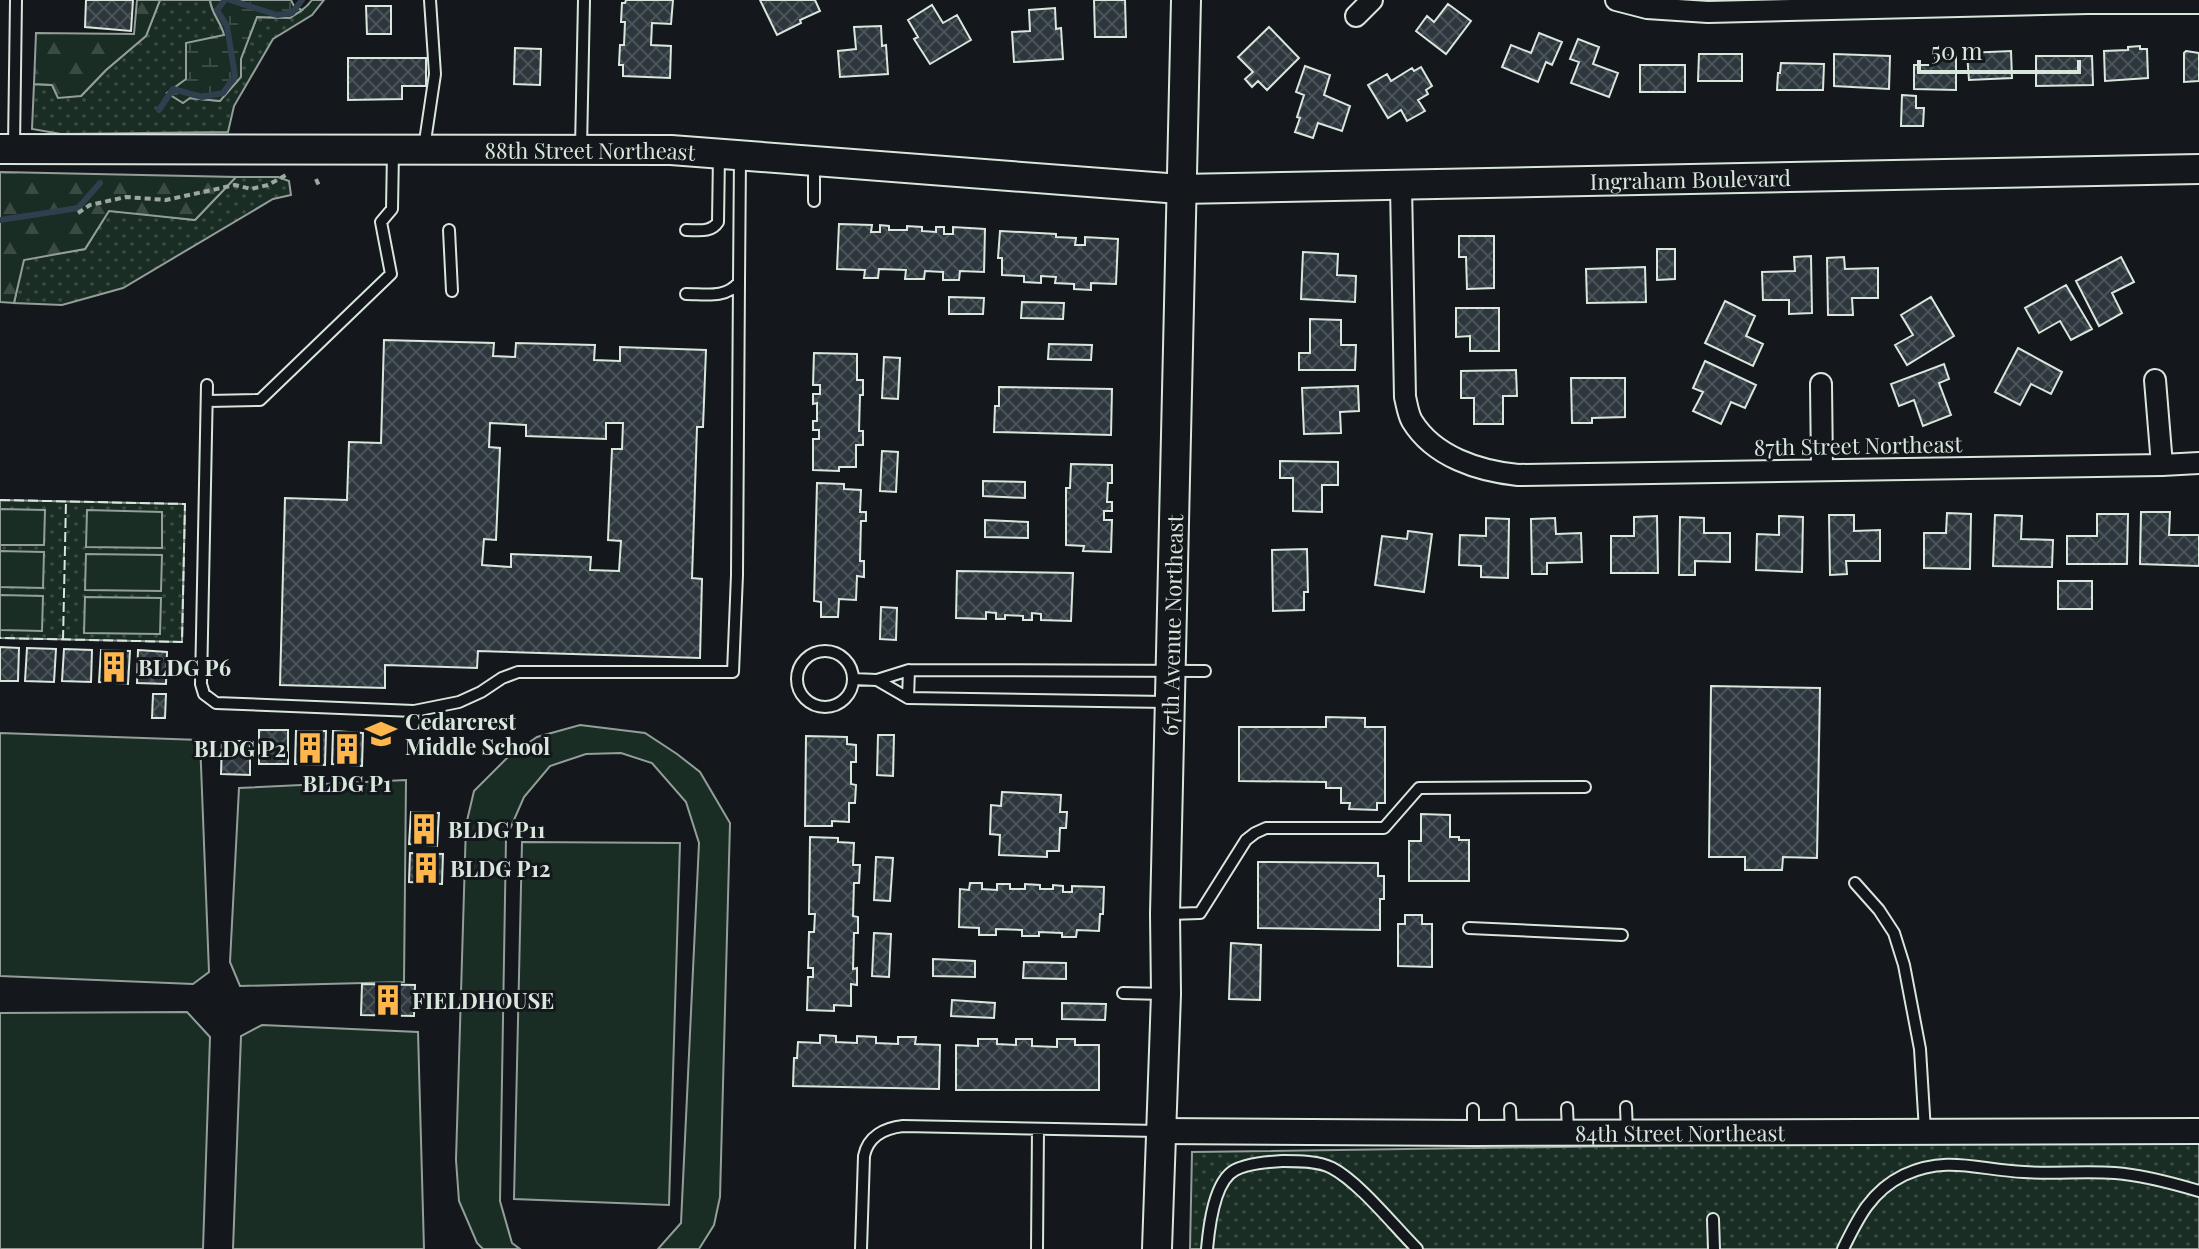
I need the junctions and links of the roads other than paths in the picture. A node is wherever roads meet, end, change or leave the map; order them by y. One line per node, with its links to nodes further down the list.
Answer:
1 (16, 0): 11 (lane)
2 (430, 0): 13 (lane)
3 (584, 0): 14 (lane)
4 (1186, 0): 19 (main road, 67th Avenue Northeast)
5 (1372, 0): 10 (street)
6 (1616, 0): 9 (street)
7 (2088, 1): 8 (street); 9 (street)
8 (2199, 3)
9 (1766, 5)
10 (1356, 16)
11 (7, 149): 12 (main road, 88th Street Northeast)
12 (393, 150): 13 (main road, 88th Street Northeast); 29 (lane)
13 (424, 150): 14 (main road, 88th Street Northeast)
14 (581, 150): 15 (main road, 88th Street Northeast)
15 (730, 154): 16 (main road, 88th Street Northeast); 22 (lane); 23 (lane)
16 (814, 160): 19 (main road, 88th Street Northeast); 20 (lane)
17 (2199, 169): 18 (main road, Ingraham Boulevard)
18 (1401, 186): 19 (main road, Ingraham Boulevard); 32 (street, 87th Street Northeast)
19 (1180, 189): 34 (main road, 67th Avenue Northeast)
20 (814, 201)
21 (449, 230): 24 (lane)
22 (686, 230)
23 (739, 282): 25 (lane); 29 (lane)
24 (452, 291)
25 (686, 294)
26 (2155, 380): 31 (street)
27 (1821, 384): 32 (street)
28 (207, 385): 29 (lane)
29 (208, 401)
30 (2199, 463): 31 (street, 87th Street Northeast)
31 (2162, 465): 32 (street, 87th Street Northeast)
32 (1822, 469)
33 (909, 670): 34 (lane); 37 (lane); 38 (lane)
34 (1171, 671): 35 (lane); 39 (main road, 67th Avenue Northeast)
35 (1205, 671)
36 (853, 679): 36 (lane); 37 (lane)
37 (877, 680): 38 (lane)
38 (908, 698): 39 (lane)
39 (1170, 702): 42 (main road, 67th Avenue Northeast)
40 (1585, 787): 42 (lane)
41 (1855, 883): 49 (lane)
42 (1165, 914): 46 (main road, 67th Avenue Northeast)
43 (1469, 928): 44 (lane)
44 (1622, 935)
45 (1123, 993): 46 (lane)
46 (1166, 994): 48 (main road, 67th Avenue Northeast)
47 (1038, 1129): 48 (lane); 53 (lane); 54 (lane)
48 (1160, 1131): 49 (street, 84th Street Northeast); 55 (main road, 67th Avenue Northeast)
49 (1925, 1131): 50 (street, 84th Street Northeast)
50 (2199, 1131)
51 (2199, 1191): 59 (lane)
52 (1713, 1219): 58 (lane)
53 (861, 1249)
54 (1037, 1249)
55 (1157, 1249)
56 (1207, 1249): 57 (lane)
57 (1417, 1249)
58 (1714, 1249)
59 (1843, 1249)

